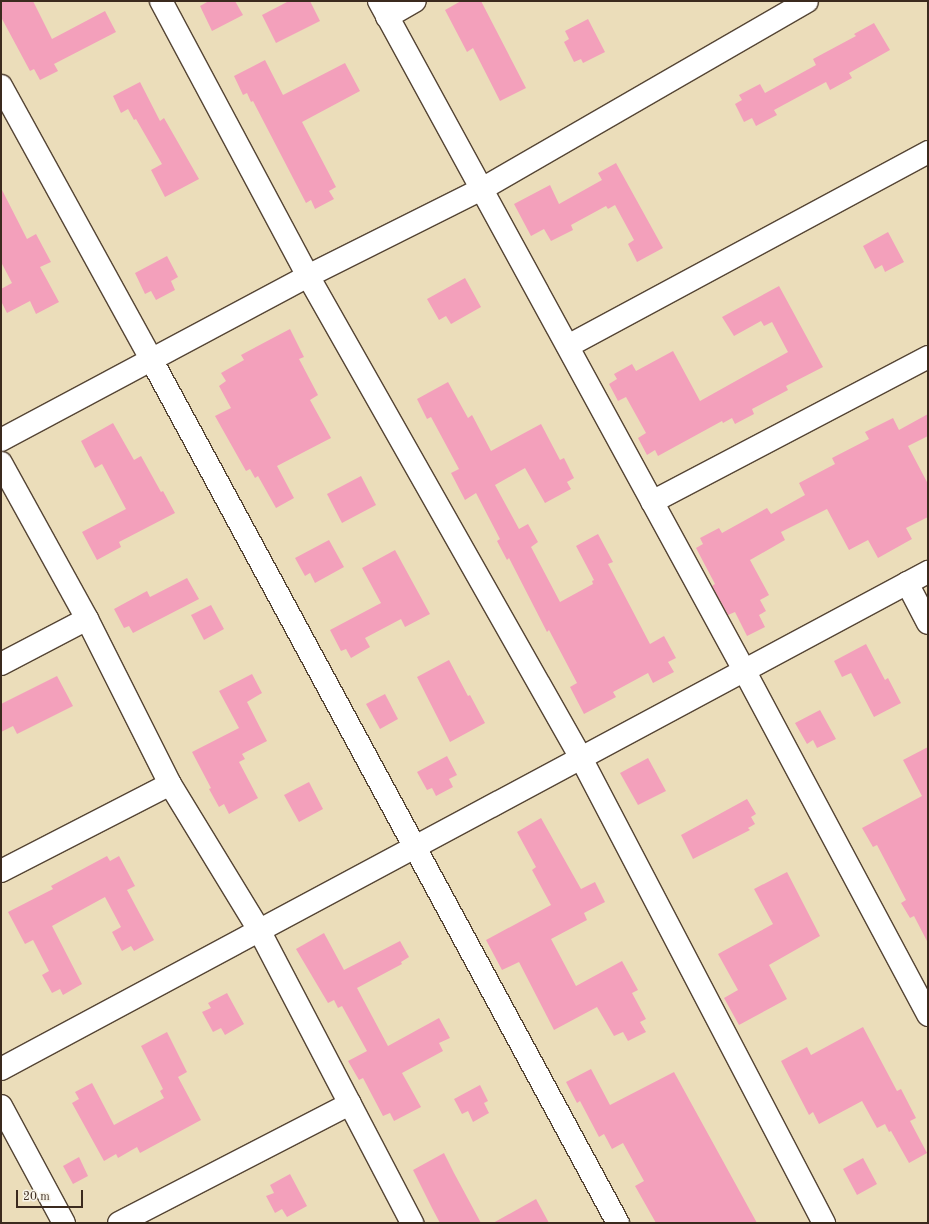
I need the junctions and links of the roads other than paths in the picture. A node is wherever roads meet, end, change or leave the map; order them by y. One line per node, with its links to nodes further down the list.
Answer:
1 (161, 1): 8 (street)
2 (415, 1): 4 (street)
3 (807, 1): 7 (street)
4 (383, 9): 7 (street)
5 (1, 86): 11 (street)
6 (928, 152): 9 (street)
7 (482, 189): 8 (street); 9 (street)
8 (308, 276): 11 (street); 21 (street)
9 (568, 346): 14 (street)
10 (928, 357): 14 (street)
11 (151, 359): 12 (street); 23 (street)
12 (1, 440)
13 (1, 463): 17 (street)
14 (652, 502): 20 (street)
15 (928, 572): 16 (street)
16 (907, 583): 18 (street); 20 (street)
17 (87, 619): 19 (street); 22 (street)
18 (928, 623)
19 (1, 664)
20 (744, 670): 21 (street); 26 (street)
21 (581, 758): 23 (street); 34 (street)
22 (170, 784): 24 (street); 25 (street)
23 (414, 847): 25 (street); 33 (street)
24 (1, 871)
25 (259, 930): 27 (street); 28 (street)
26 (928, 1015)
27 (1, 1069)
28 (350, 1104): 31 (street); 32 (street)
29 (1, 1106): 30 (street)
30 (64, 1223)
31 (119, 1223)
32 (412, 1223)
33 (618, 1223)
34 (824, 1223)

